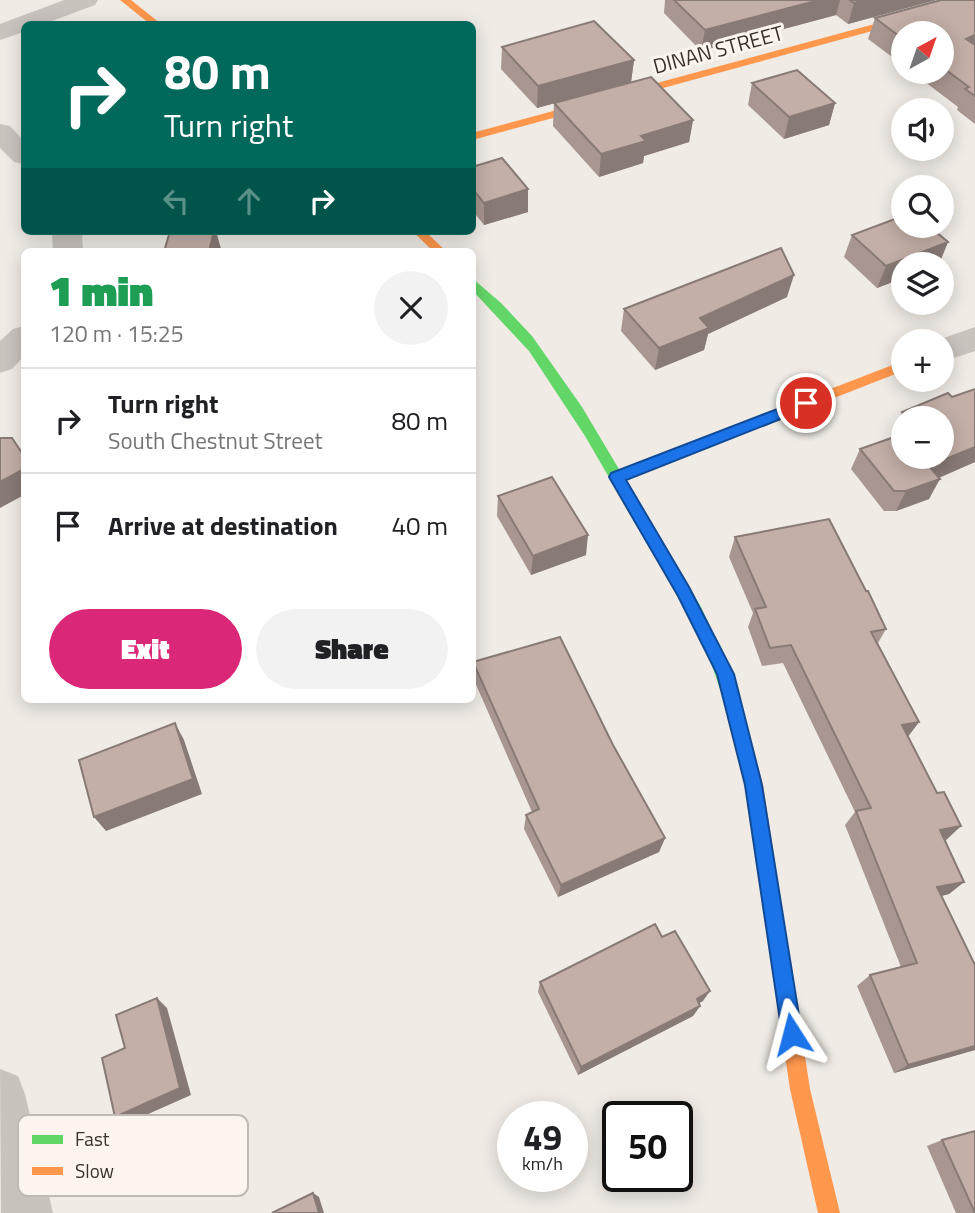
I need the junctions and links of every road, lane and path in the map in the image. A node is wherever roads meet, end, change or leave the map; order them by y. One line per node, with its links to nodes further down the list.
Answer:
1 (86, 0): 4 (street)
2 (125, 0): 5 (street)
3 (969, 3): 9 (street, DINAN STREET)
4 (31, 21)
5 (152, 21)
6 (21, 25): 7 (street)
7 (0, 33)
8 (0, 132): 10 (street)
9 (476, 136)
10 (21, 153)
11 (422, 235): 12 (street)
12 (437, 248)
13 (476, 286): 19 (street)
14 (975, 338): 16 (street)
15 (21, 340): 17 (street)
16 (954, 346)
17 (0, 361)
18 (891, 371): 19 (street)
19 (617, 477): 22 (street)
20 (0, 1094): 21 (street)
21 (18, 1173)
22 (829, 1213)

